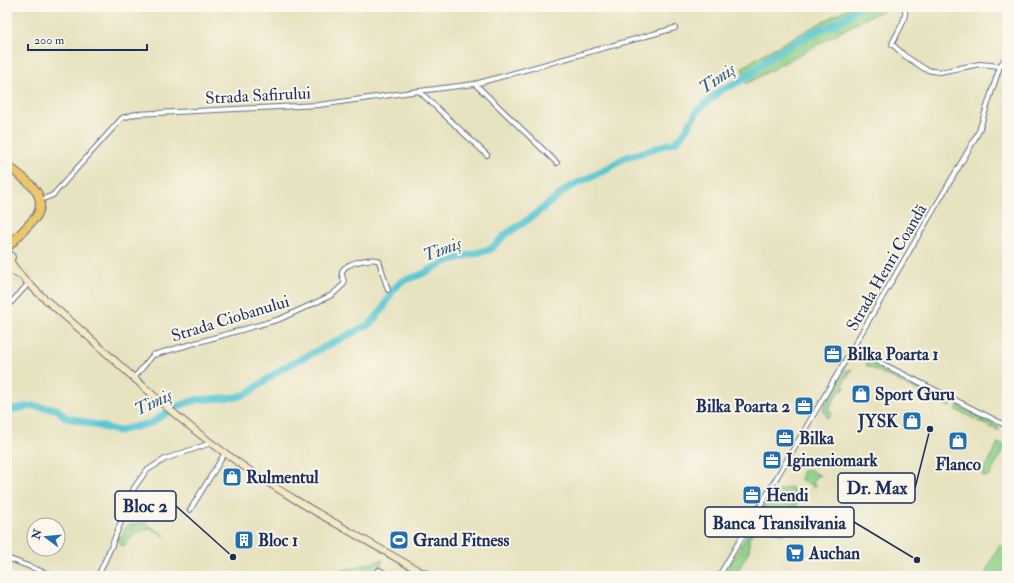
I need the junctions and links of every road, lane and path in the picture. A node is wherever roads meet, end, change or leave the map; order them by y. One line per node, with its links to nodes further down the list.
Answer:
1 (905, 7): 4 (street)
2 (675, 28): 5 (street, Strada Safirului)
3 (1007, 56): 4 (street, Strada Henri Coandă)
4 (1000, 66): 15 (street, Strada Henri Coandă)
5 (475, 84): 6 (street, Strada Safirului); 8 (street)
6 (419, 91): 7 (street); 10 (street, Strada Safirului)
7 (487, 155)
8 (557, 163)
9 (7, 164): 10 (highway)
10 (41, 200): 11 (highway)
11 (8, 258): 12 (main road)
12 (29, 283): 14 (street); 16 (main road)
13 (388, 290): 16 (street, Strada Ciobanului)
14 (7, 307)
15 (853, 349): 17 (street); 28 (street, Strada Henri Coandă)
16 (134, 378): 18 (main road)
17 (1007, 426)
18 (211, 443): 19 (main road); 25 (street)
19 (225, 453): 20 (street); 23 (main road)
20 (190, 510)
21 (7, 558): 24 (street)
22 (379, 570): 26 (street)
23 (421, 574): 27 (main road)
24 (54, 576)
25 (98, 576)
26 (390, 576)
27 (432, 576)
28 (719, 576)

